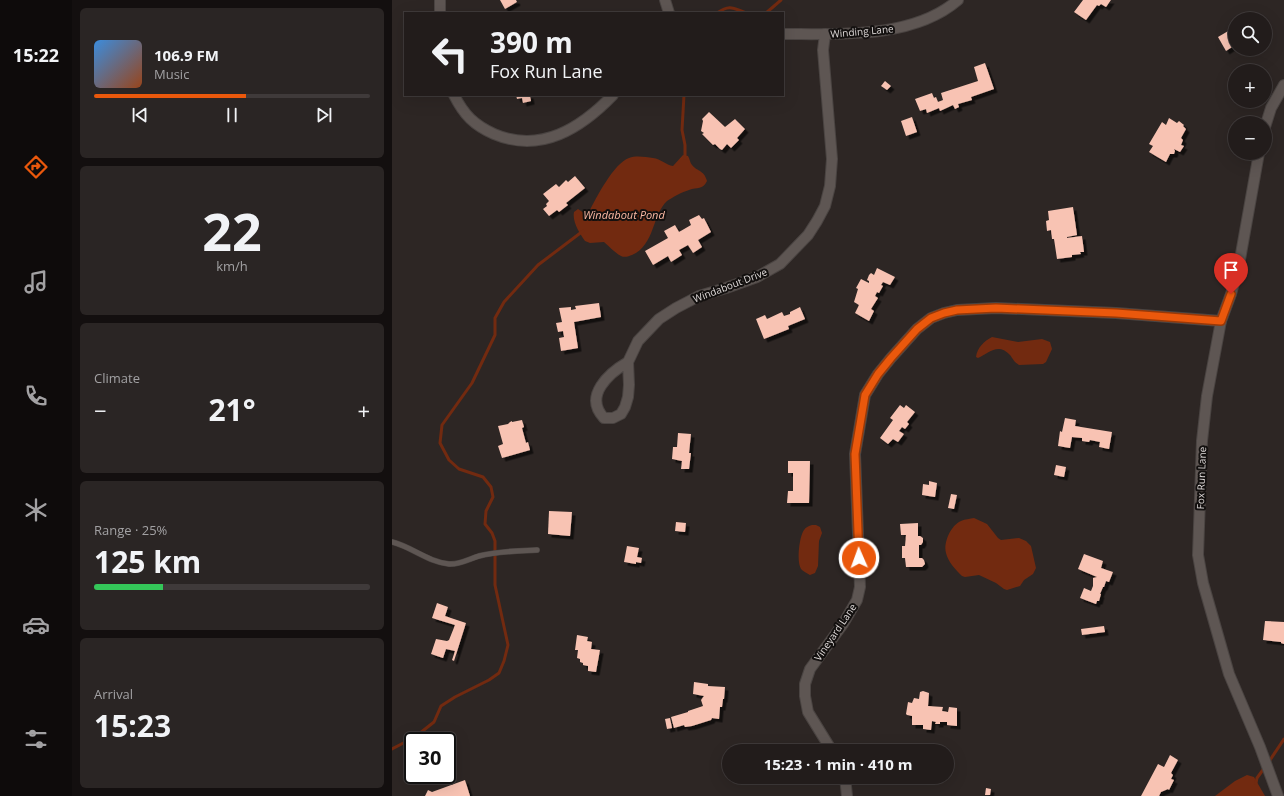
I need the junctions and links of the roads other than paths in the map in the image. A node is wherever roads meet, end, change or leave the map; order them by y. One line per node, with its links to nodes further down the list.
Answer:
1 (440, 0): 4 (street)
2 (665, 0): 5 (street)
3 (958, 0): 7 (street, Winding Lane)
4 (440, 12)
5 (669, 12)
6 (784, 34): 7 (street, Winding Lane)
7 (825, 34): 14 (street, Windabout Drive)
8 (1284, 85): 11 (street)
9 (454, 96): 10 (street)
10 (612, 96)
11 (1268, 116)
12 (1258, 160): 13 (street, Fox Run Lane)
13 (1221, 321): 17 (street, Vineyard Lane); 20 (street, Fox Run Lane)
14 (628, 362): 14 (street, Windabout Drive)
15 (392, 542): 16 (lane)
16 (537, 550)
17 (828, 744)
18 (845, 784): 19 (street)
19 (846, 796)
20 (1278, 796)

